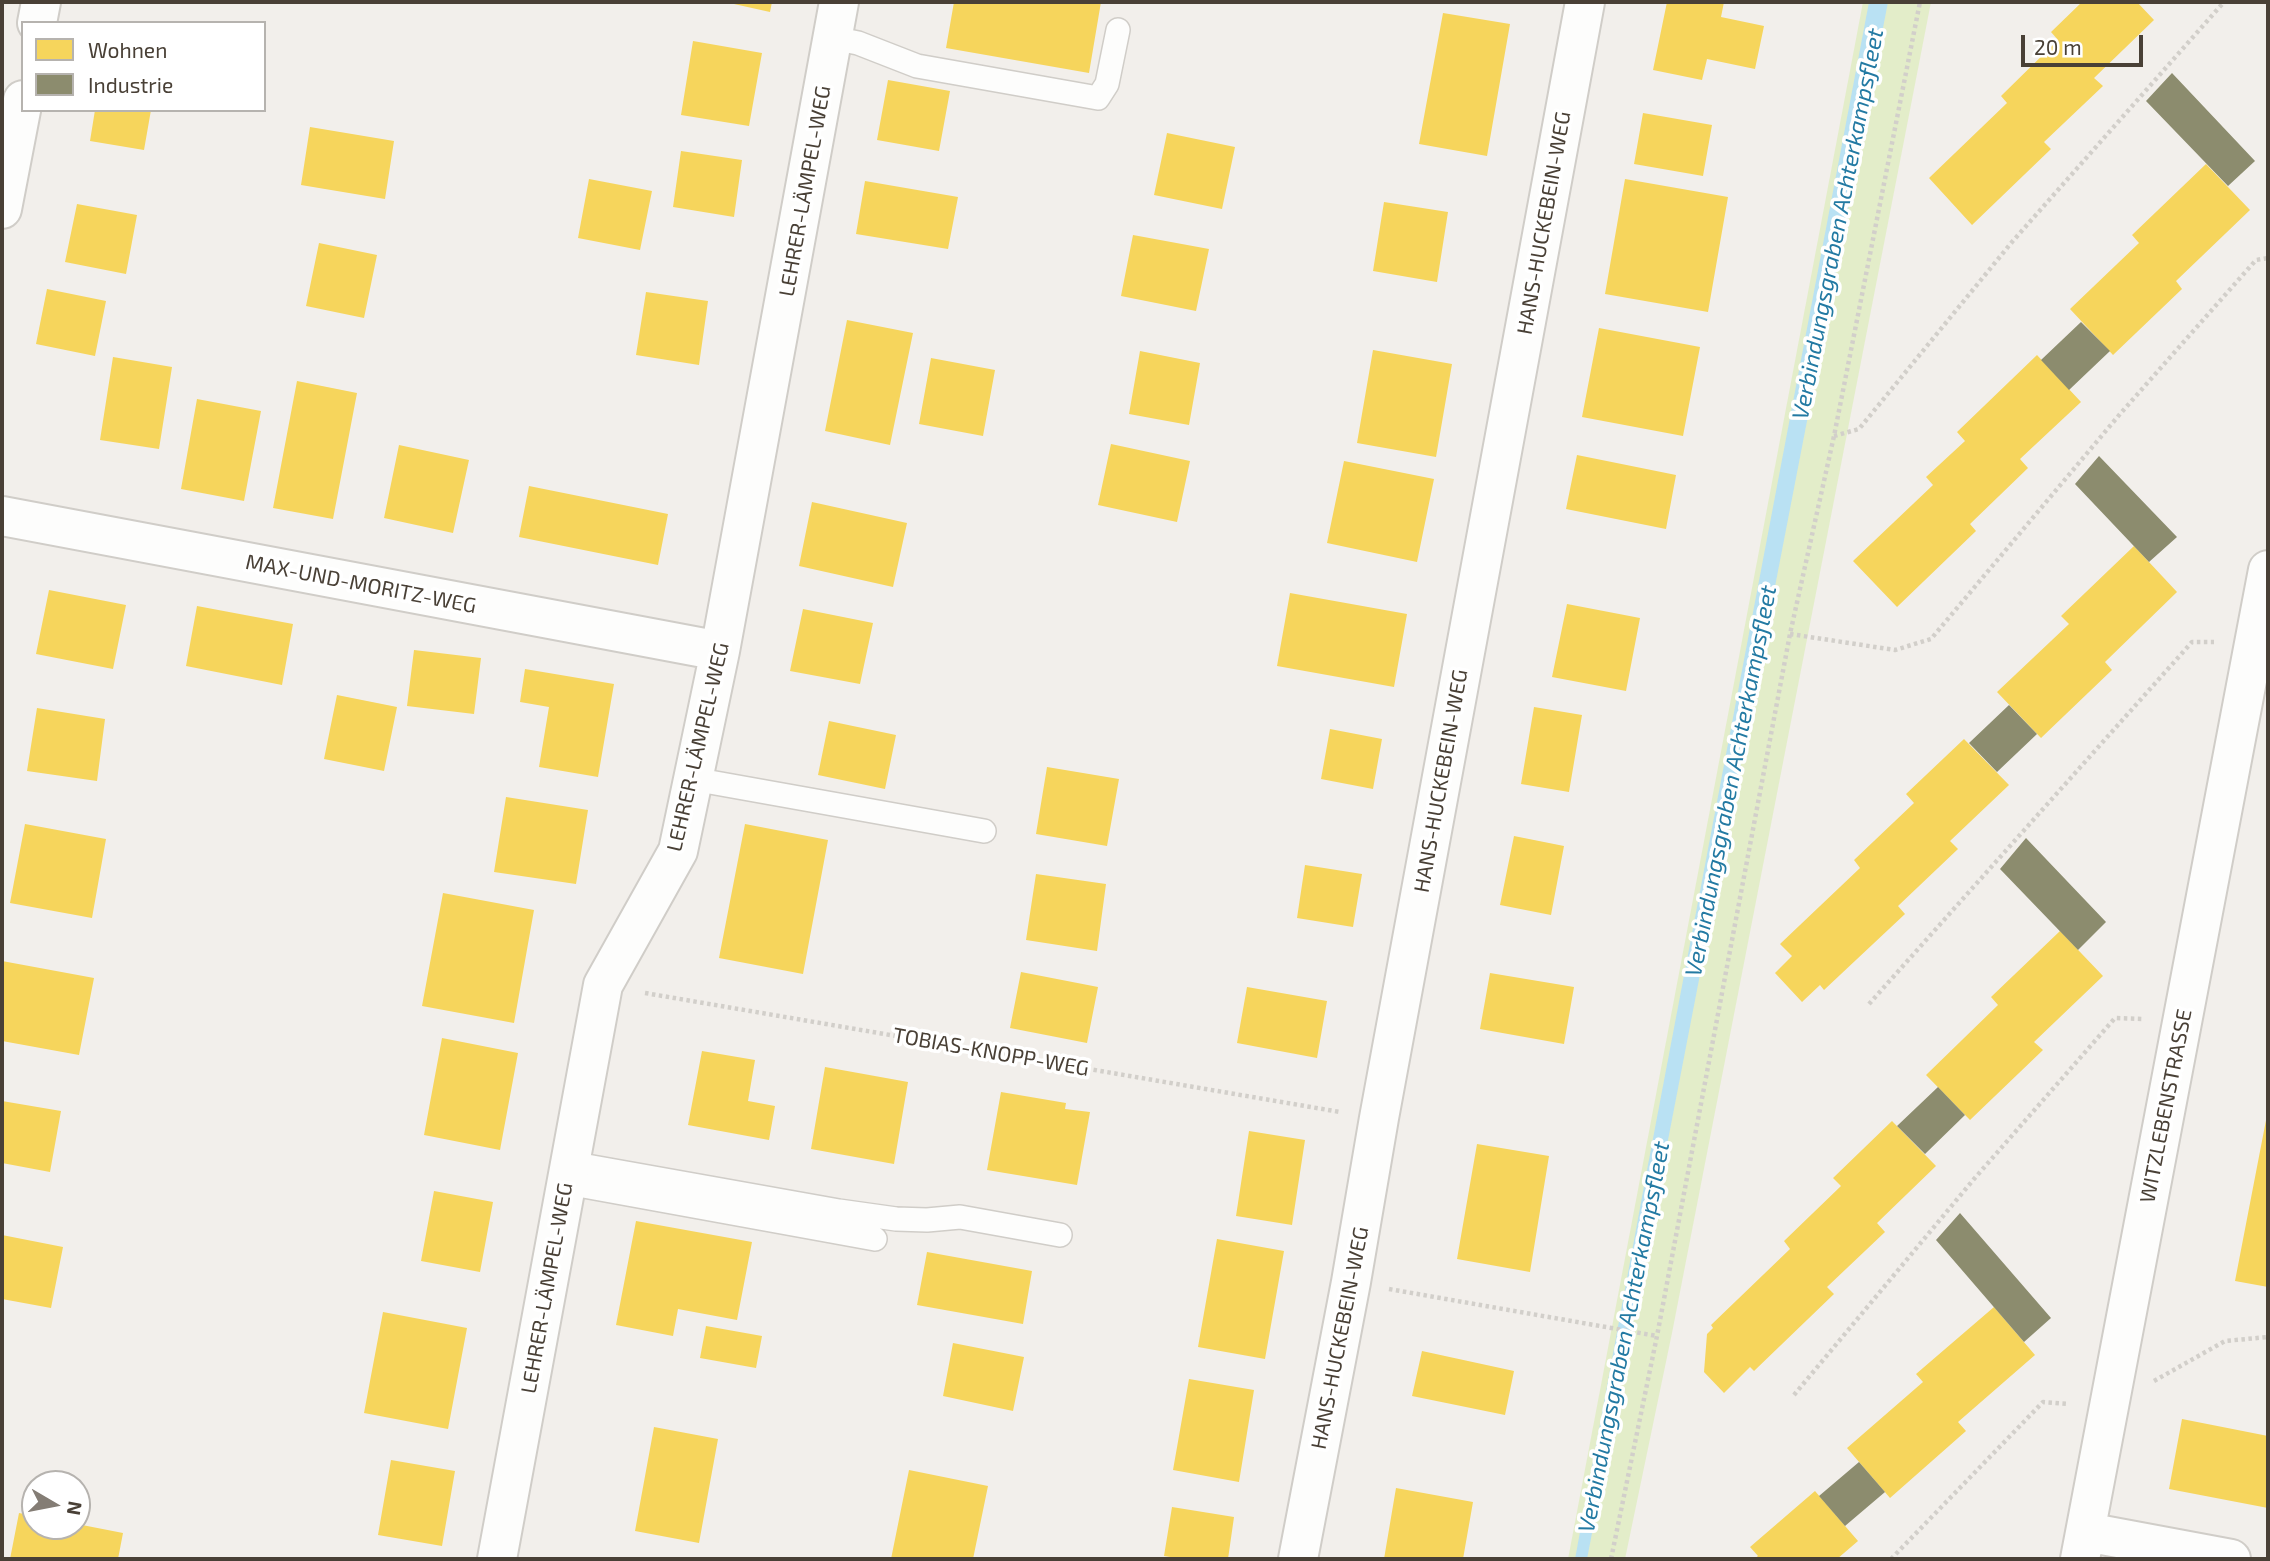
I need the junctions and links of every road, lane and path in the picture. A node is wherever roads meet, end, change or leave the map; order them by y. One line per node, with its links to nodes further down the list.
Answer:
1 (41, 2): 6 (street)
2 (1585, 2): 23 (street, HANS-HUCKEBEIN-WEG)
3 (1920, 2): 11 (path)
4 (2224, 2): 11 (path)
5 (836, 20): 7 (lane); 16 (street, LEHRER-LÄMPEL-WEG)
6 (37, 21)
7 (1118, 30)
8 (21, 110): 9 (street)
9 (2, 209)
10 (2268, 258): 14 (path)
11 (1834, 436): 14 (path)
12 (2, 516): 16 (street, MAX-UND-MORITZ-WEG)
13 (2268, 570): 15 (street, WITZLEBENSTRASSE)
14 (1790, 634): 28 (path)
15 (2254, 642): 17 (street, WITZLEBENSTRASSE); 21 (path)
16 (720, 652): 18 (street, LEHRER-LÄMPEL-WEG)
17 (2258, 683): 22 (street, WITZLEBENSTRASSE)
18 (693, 779): 19 (lane); 20 (street, LEHRER-LÄMPEL-WEG)
19 (984, 831)
20 (603, 985): 23 (path, TOBIAS-KNOPP-WEG); 24 (street, LEHRER-LÄMPEL-WEG)
21 (1869, 1004)
22 (2183, 1019): 30 (path); 31 (street, WITZLEBENSTRASSE)
23 (1379, 1118): 27 (street, HANS-HUCKEBEIN-WEG)
24 (568, 1173): 25 (lane); 26 (lane); 33 (street, LEHRER-LÄMPEL-WEG)
25 (1060, 1235)
26 (875, 1239)
27 (1352, 1282): 28 (path); 34 (street, HANS-HUCKEBEIN-WEG)
28 (1657, 1336): 35 (path)
29 (2268, 1337): 31 (path)
30 (1794, 1395)
31 (2109, 1406): 32 (street, WITZLEBENSTRASSE); 36 (path)
32 (2083, 1546): 37 (street, WITZLEBENSTRASSE)
33 (497, 1559)
34 (1298, 1559)
35 (1611, 1559)
36 (1891, 1559)
37 (2231, 1559)

